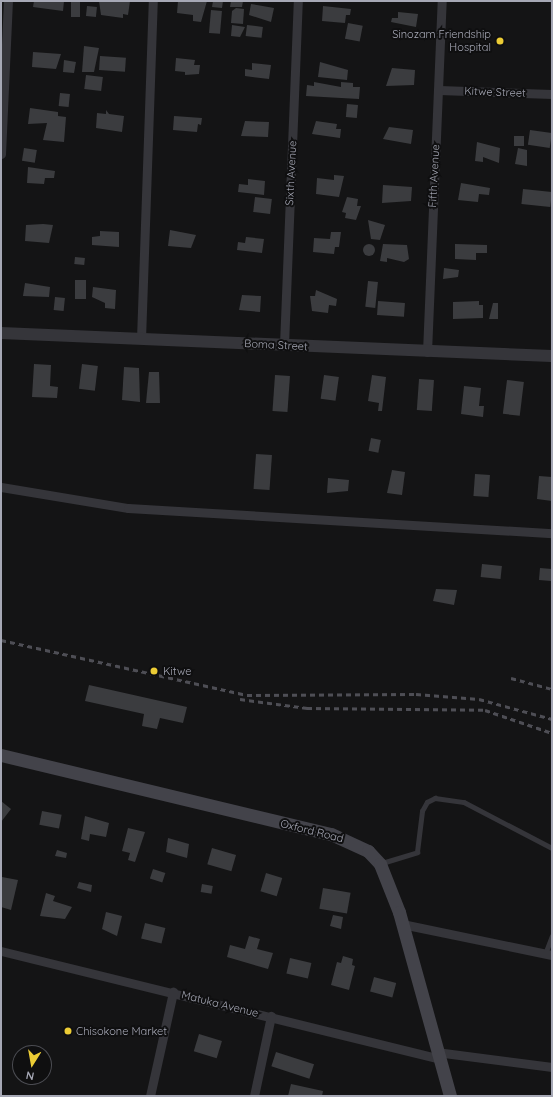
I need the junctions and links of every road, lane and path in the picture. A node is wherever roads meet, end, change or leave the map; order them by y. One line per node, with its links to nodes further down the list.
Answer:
1 (8, 1): 7 (street)
2 (153, 1): 9 (street)
3 (298, 1): 10 (street, Sixth Avenue)
4 (442, 1): 5 (street, Fifth Avenue)
5 (439, 90): 6 (street, Kitwe Street); 11 (street, Fifth Avenue)
6 (552, 94)
7 (1, 154)
8 (1, 332): 9 (street, Boma Street)
9 (140, 339): 10 (street, Boma Street)
10 (284, 345): 11 (street, Boma Street)
11 (427, 352): 12 (street, Boma Street)
12 (552, 356)
13 (1, 487): 14 (street)
14 (552, 533)
15 (1, 755): 17 (main road, Oxford Road)
16 (552, 848): 17 (lane)
17 (380, 864): 18 (main road)
18 (402, 924): 21 (street); 24 (main road)
19 (552, 936): 21 (lane)
20 (1, 951): 22 (street, Matuka Avenue)
21 (548, 954)
22 (174, 992): 23 (street, Matuka Avenue); 26 (street)
23 (271, 1016): 24 (street, Matuka Avenue); 27 (street)
24 (437, 1055): 25 (street, Matuka Avenue); 28 (main road)
25 (552, 1067)
26 (150, 1096)
27 (254, 1096)
28 (450, 1096)

